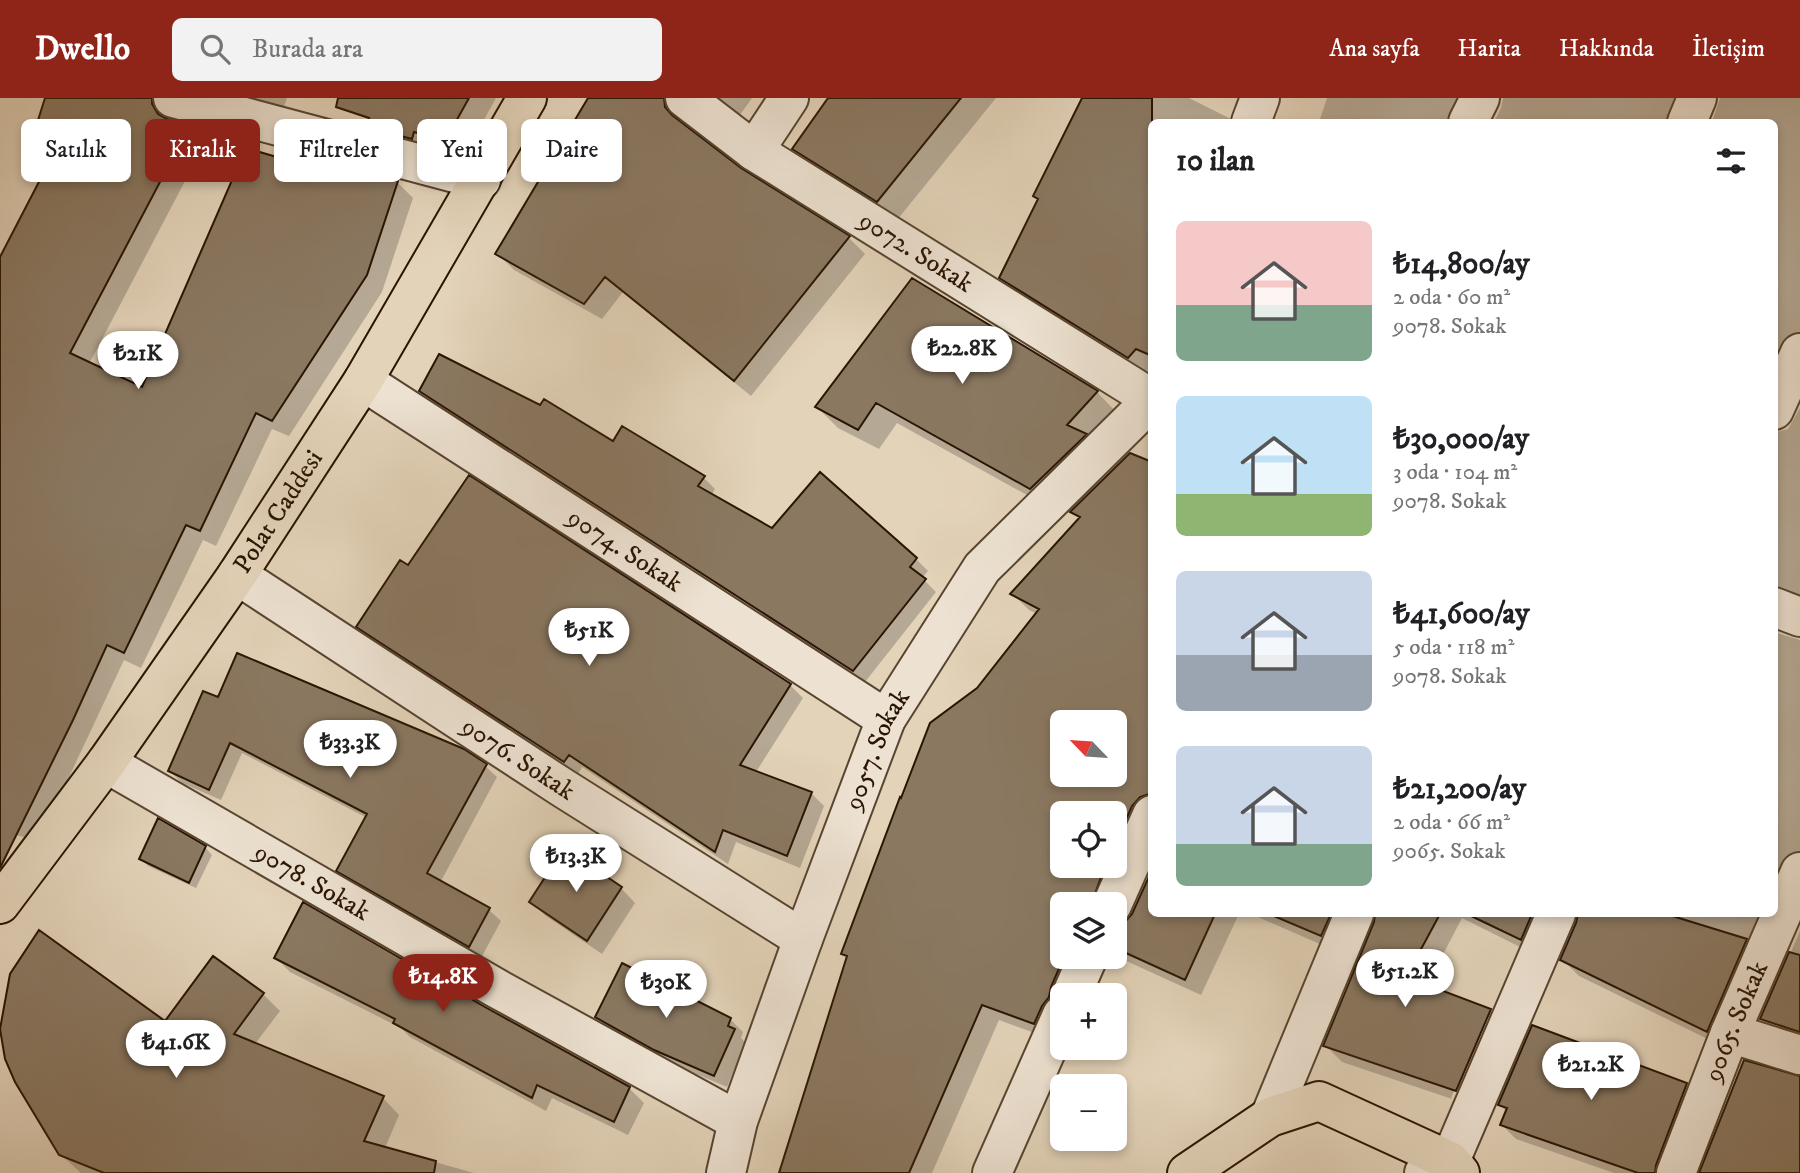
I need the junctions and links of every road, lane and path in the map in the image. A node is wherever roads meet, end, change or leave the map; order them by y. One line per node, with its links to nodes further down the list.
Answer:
1 (173, 98): 13 (street)
2 (527, 98): 11 (main road, Polat Caddesi)
3 (685, 98): 12 (street, 9072. Sokak)
4 (789, 98): 12 (street)
5 (1260, 98): 8 (street)
6 (1480, 98): 9 (street)
7 (1697, 98): 10 (street)
8 (1252, 119)
9 (1470, 119)
10 (1688, 119)
11 (507, 134)
12 (754, 151): 17 (street, 9072. Sokak)
13 (417, 163)
14 (480, 182): 16 (main road, Polat Caddesi)
15 (1800, 353): 18 (street)
16 (363, 381): 20 (main road, Polat Caddesi); 23 (street, 9074. Sokak)
17 (1148, 397)
18 (1778, 401)
19 (1148, 404): 23 (street, 9057. Sokak)
20 (237, 575): 24 (main road, Polat Caddesi); 33 (street, 9076. Sokak)
21 (1778, 609): 22 (street)
22 (1800, 617)
23 (886, 719): 33 (street, 9057. Sokak)
24 (106, 763): 26 (main road, Polat Caddesi); 38 (street, 9078. Sokak)
25 (1148, 824): 29 (street)
26 (38, 852): 28 (main road); 30 (main road, Polat Caddesi)
27 (1800, 872): 34 (street, 9065. Sokak)
28 (0, 879)
29 (1118, 892)
30 (0, 904)
31 (1353, 917): 37 (street)
32 (1555, 917): 39 (street)
33 (803, 939): 38 (street, 9057. Sokak)
34 (1730, 1033): 36 (street); 43 (street, 9065. Sokak)
35 (1050, 1042): 41 (street)
36 (1800, 1055)
37 (1270, 1117): 39 (main road); 42 (main road)
38 (738, 1121): 40 (street, 9057. Sokak)
39 (1445, 1169)
40 (726, 1173)
41 (992, 1173)
42 (1187, 1173)
43 (1676, 1173)

